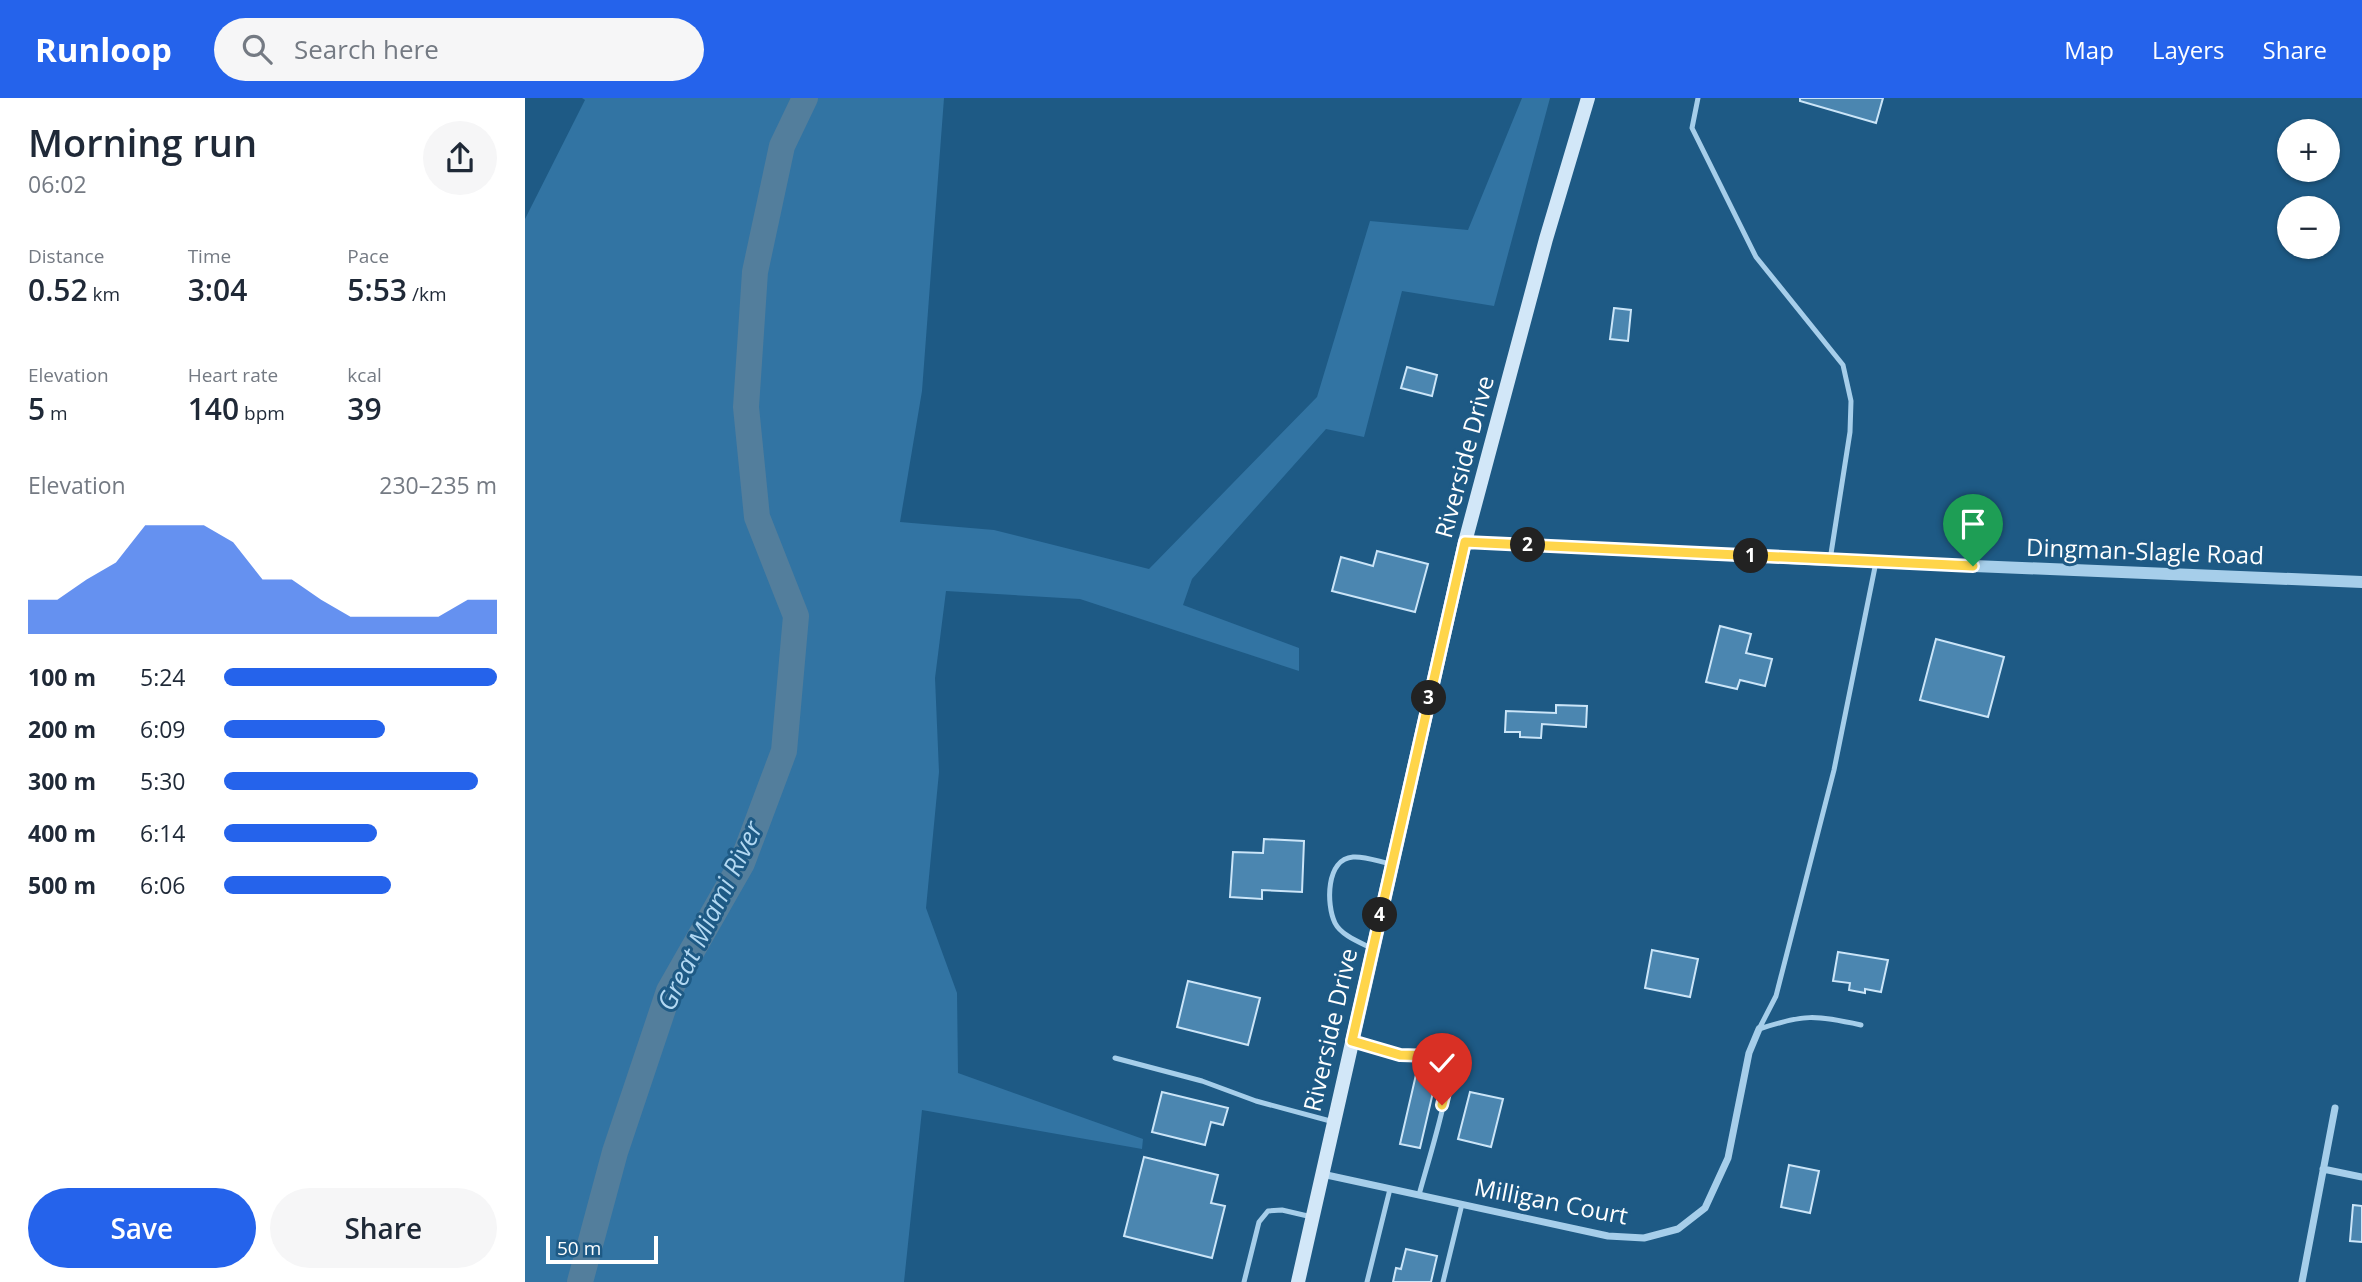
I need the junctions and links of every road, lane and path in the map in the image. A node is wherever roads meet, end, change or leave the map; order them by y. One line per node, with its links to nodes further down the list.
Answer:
1 (1588, 98): 3 (main road, Riverside Drive)
2 (1698, 98): 4 (lane)
3 (1465, 542): 4 (street, Dingman-Slagle Road); 7 (main road, Riverside Drive)
4 (1830, 560): 5 (street, Dingman-Slagle Road)
5 (1876, 562): 6 (street, Dingman-Slagle Road); 10 (lane)
6 (2362, 582)
7 (1391, 864): 8 (main road, Riverside Drive); 8 (lane)
8 (1372, 949): 11 (main road, Riverside Drive)
9 (1861, 1025): 10 (lane)
10 (1759, 1029): 20 (street, Milligan Court)
11 (1352, 1041): 14 (main road, Riverside Drive); 19 (lane)
12 (1115, 1058): 14 (lane)
13 (2335, 1108): 15 (street)
14 (1334, 1122): 16 (main road, Riverside Drive)
15 (2323, 1169): 17 (street); 26 (street)
16 (1322, 1174): 18 (street, Milligan Court); 21 (main road, Riverside Drive)
17 (2362, 1177)
18 (1390, 1189): 19 (street, Milligan Court); 24 (lane)
19 (1419, 1195): 20 (street, Milligan Court)
20 (1462, 1204): 25 (lane)
21 (1312, 1217): 22 (lane); 23 (main road, Riverside Drive)
22 (1244, 1282)
23 (1298, 1282)
24 (1367, 1282)
25 (1443, 1282)
26 (2302, 1282)

